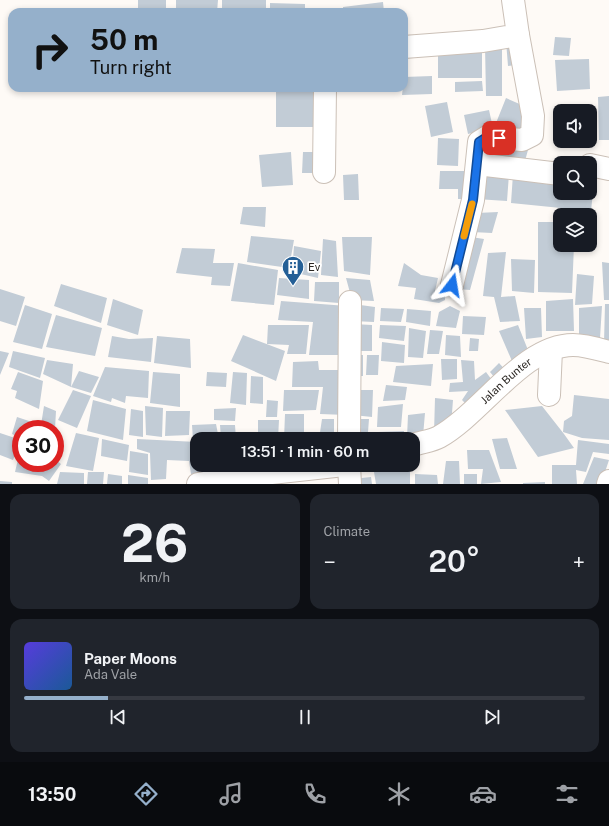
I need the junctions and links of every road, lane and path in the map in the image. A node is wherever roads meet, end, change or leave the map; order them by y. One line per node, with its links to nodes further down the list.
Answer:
1 (513, 0): 2 (street)
2 (518, 35): 3 (street); 5 (street)
3 (408, 47)
4 (325, 92): 8 (street)
5 (477, 164): 9 (street); 10 (street)
6 (597, 166): 7 (street)
7 (609, 169)
8 (324, 172)
9 (553, 173)
10 (452, 285)
11 (350, 302): 15 (street)
12 (551, 350): 13 (street, Jalan Bunter); 14 (street); 16 (street, Jalan Bunter)
13 (609, 352)
14 (549, 395)
15 (349, 432)
16 (420, 443)
17 (281, 472): 20 (street)
18 (349, 472): 21 (street)
19 (609, 481): 22 (street)
20 (198, 484)
21 (350, 484)
22 (608, 484)

